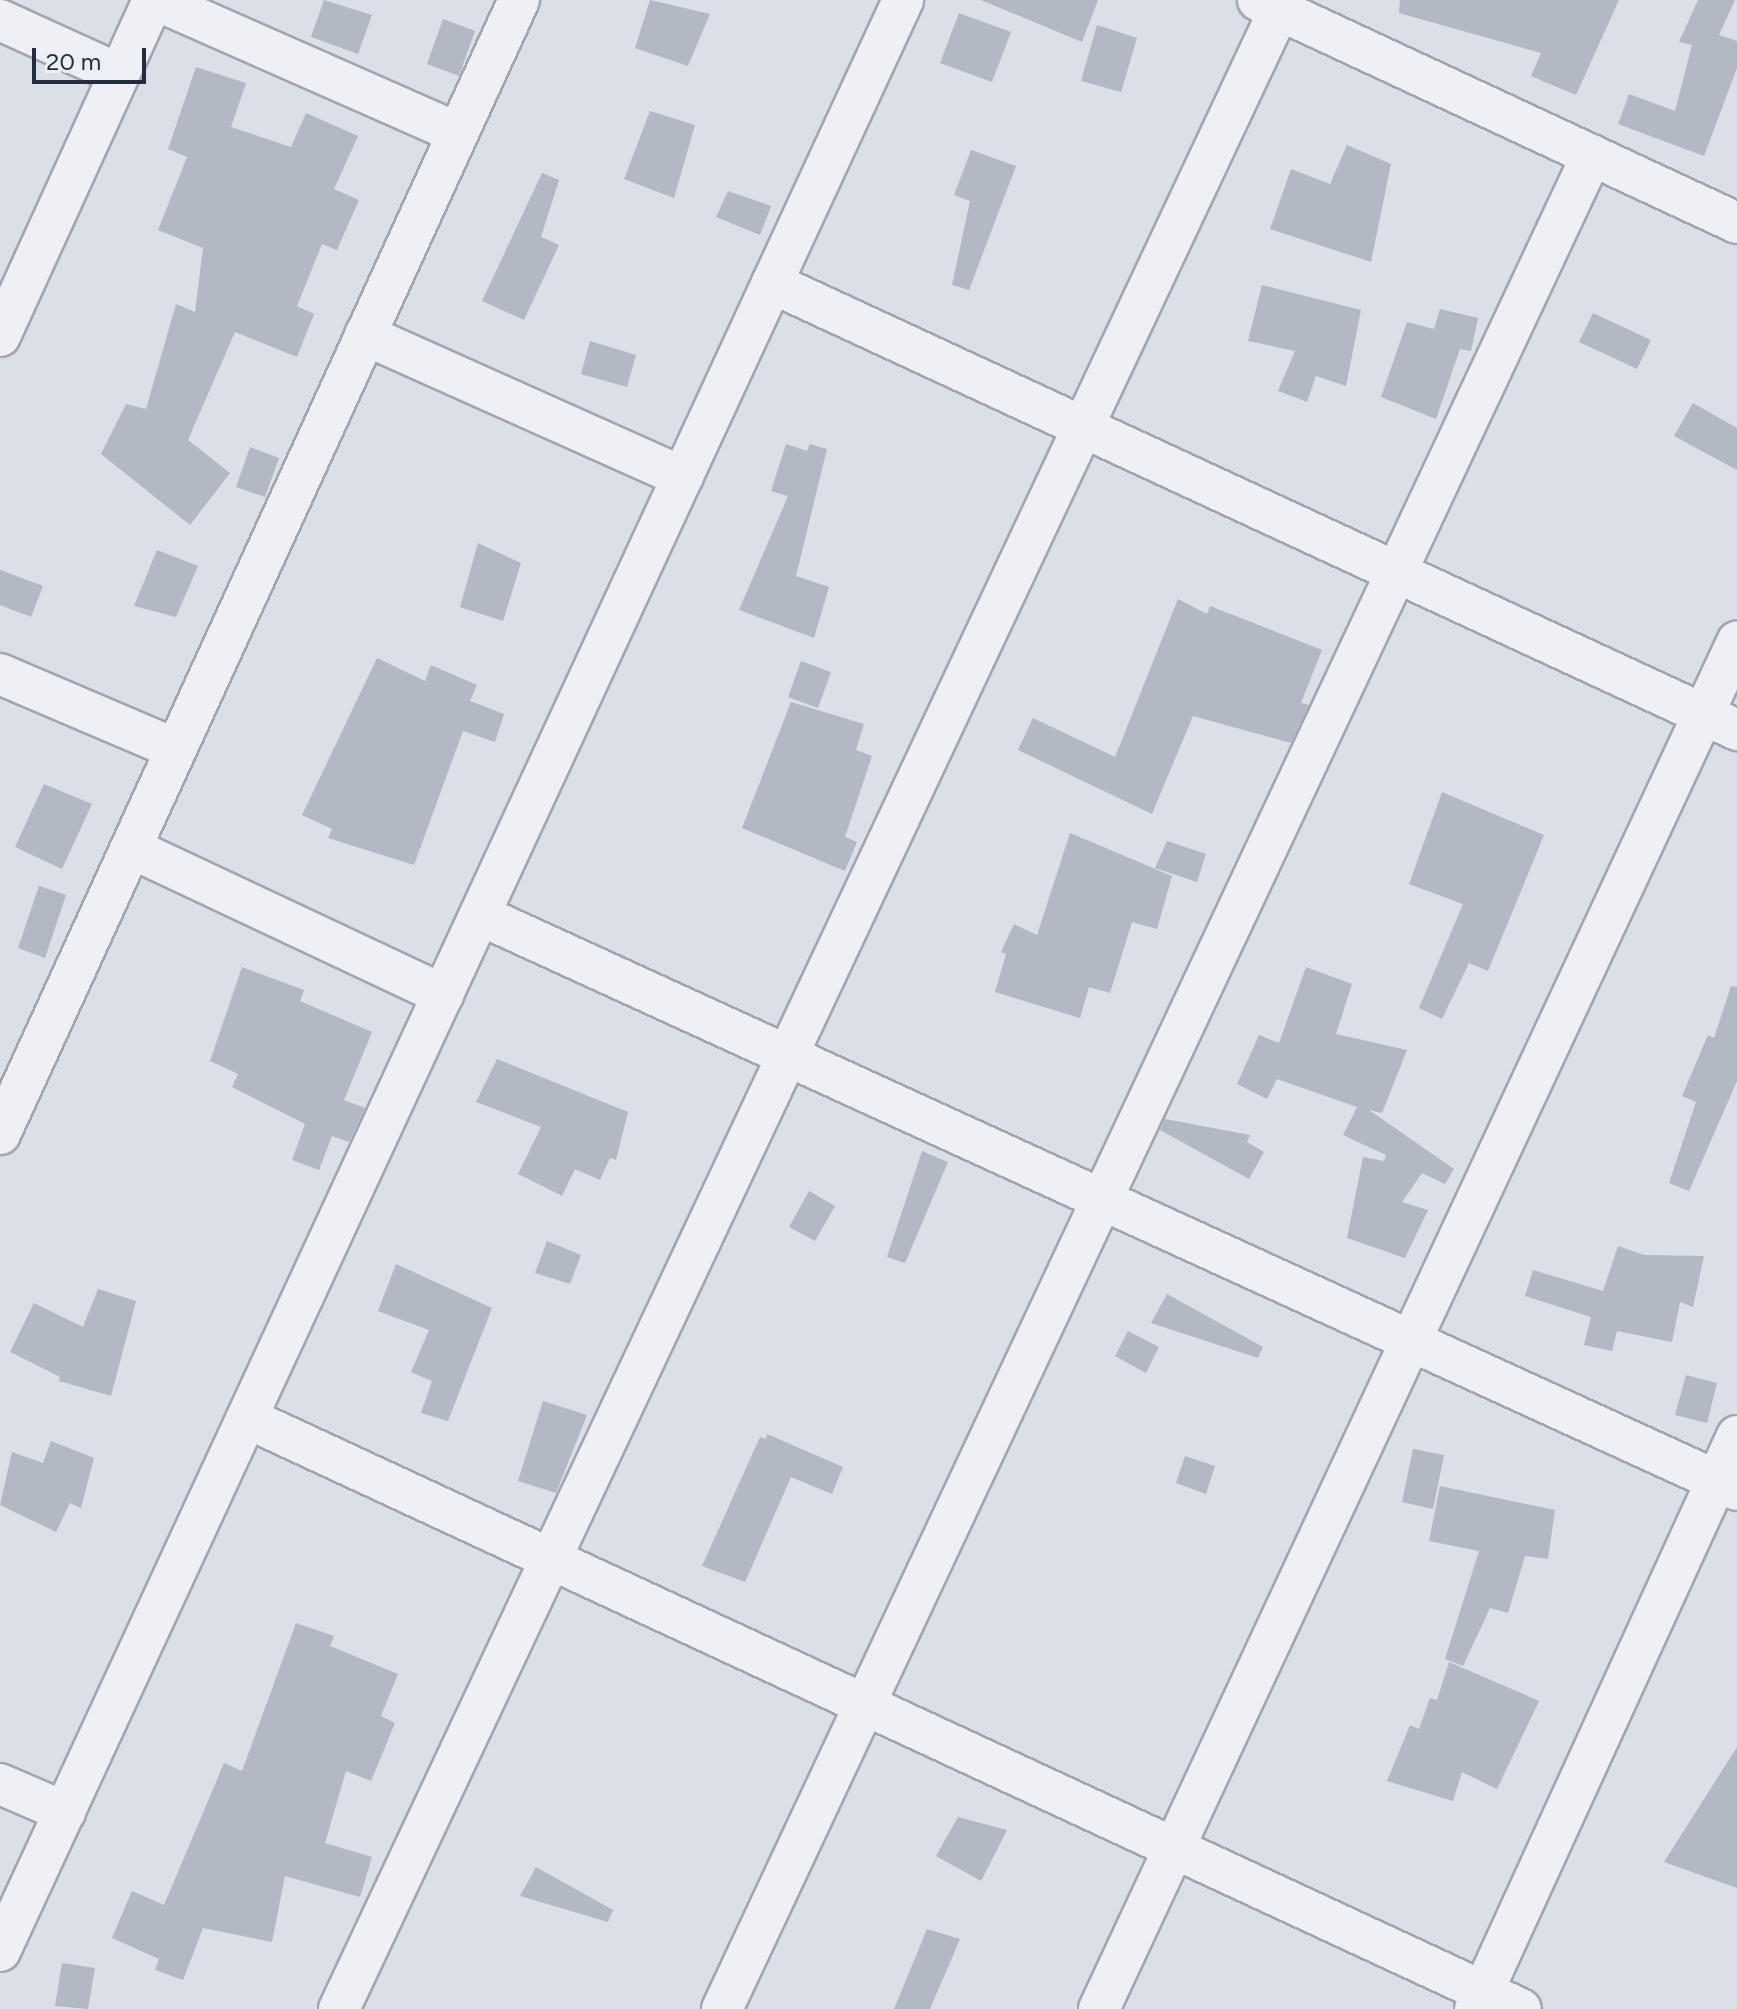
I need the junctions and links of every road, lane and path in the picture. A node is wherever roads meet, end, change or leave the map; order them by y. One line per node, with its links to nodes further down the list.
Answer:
1 (154, 0): 6 (street); 7 (street)
2 (519, 0): 7 (street)
3 (903, 0): 10 (street)
4 (1274, 3): 8 (street); 13 (street)
5 (0, 20): 6 (street)
6 (119, 74): 12 (street)
7 (457, 133): 11 (street)
8 (1592, 155): 9 (street); 15 (street)
9 (1737, 223)
10 (772, 283): 13 (street); 14 (street)
11 (365, 335): 14 (street); 19 (street)
12 (0, 336)
13 (1084, 427): 15 (street); 23 (street)
14 (683, 477): 21 (street)
15 (1396, 572): 18 (street); 25 (street)
16 (1737, 642): 18 (street)
17 (0, 674): 19 (street)
18 (1720, 722): 26 (street)
19 (176, 749): 20 (street)
20 (131, 848): 22 (street); 24 (street)
21 (480, 915): 22 (street); 23 (street)
22 (443, 995): 27 (street)
23 (788, 1056): 25 (street); 30 (street)
24 (0, 1134)
25 (1102, 1200): 26 (street); 31 (street)
26 (1411, 1341): 29 (street); 34 (street)
27 (247, 1418): 30 (street); 33 (street)
28 (1737, 1436): 29 (street)
29 (1727, 1485): 36 (street)
30 (551, 1560): 31 (street); 37 (street)
31 (864, 1705): 34 (street); 38 (street)
32 (0, 1784): 33 (street)
33 (65, 1812): 35 (street)
34 (1174, 1848): 36 (street); 39 (street)
35 (0, 1951)
36 (1479, 2000): 40 (street)
37 (339, 2009)
38 (722, 2009)
39 (1099, 2009)
40 (1521, 2009)

